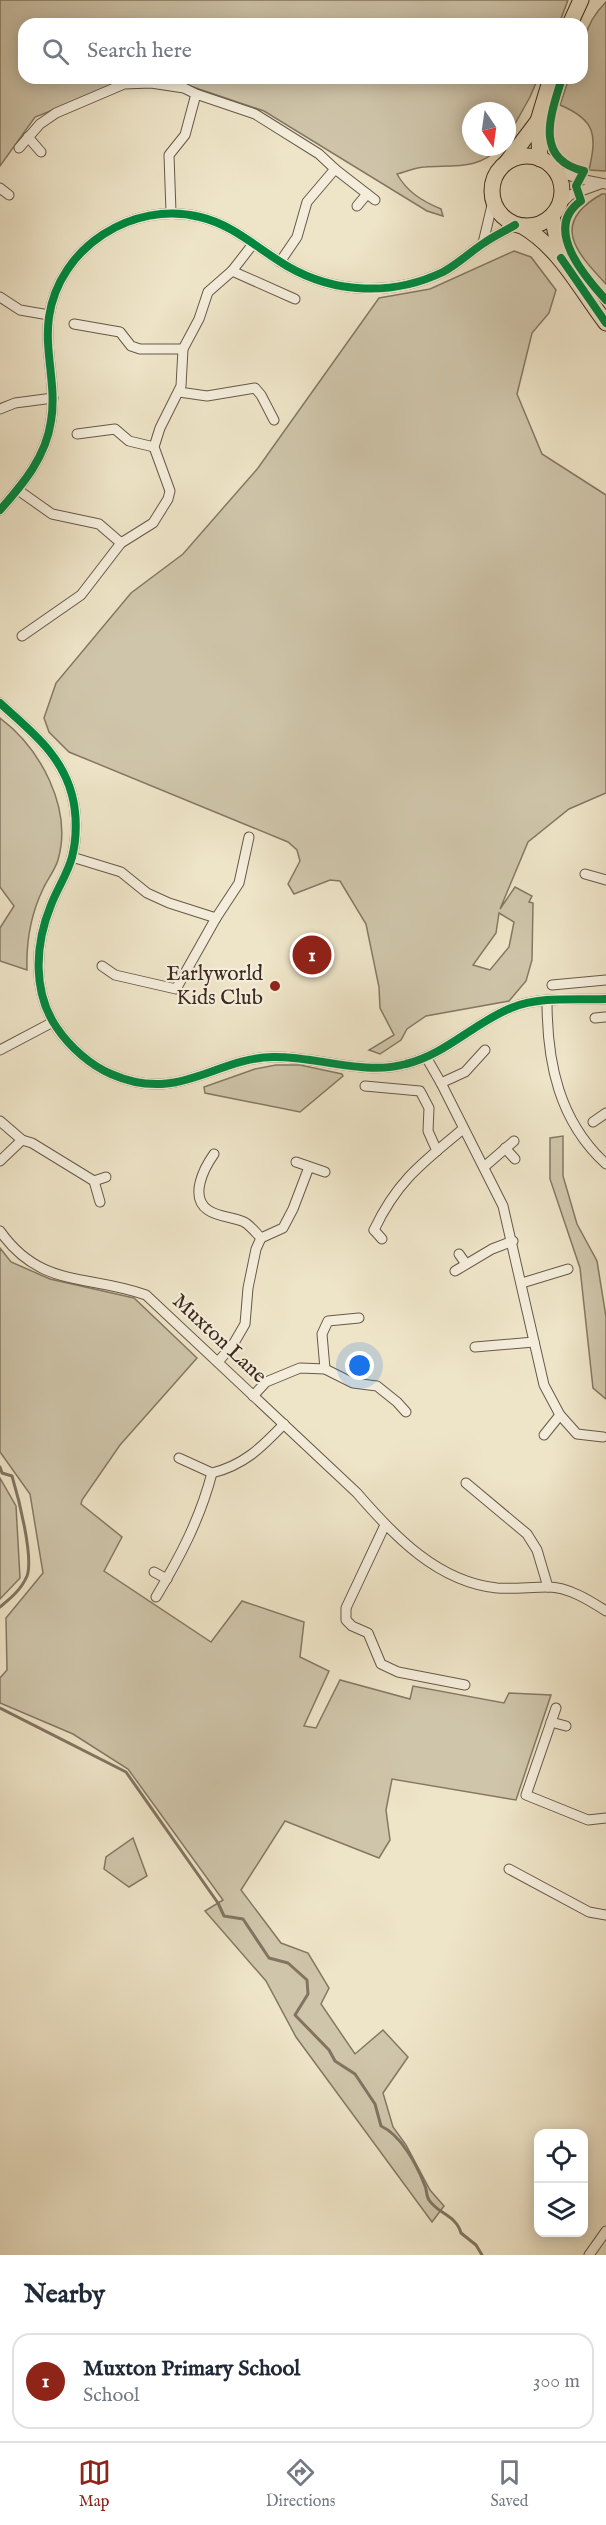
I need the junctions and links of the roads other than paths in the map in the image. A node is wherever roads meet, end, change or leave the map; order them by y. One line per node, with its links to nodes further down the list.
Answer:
1 (581, 0): 2 (main road)
2 (573, 18)
3 (549, 84): 5 (main road)
4 (196, 94): 6 (street); 11 (street); 21 (street)
5 (538, 121): 9 (main road); 10 (main road)
6 (28, 137): 7 (street); 8 (street)
7 (19, 148)
8 (40, 152)
9 (540, 159): 10 (main road); 12 (main road)
10 (507, 162): 18 (main road)
11 (335, 169): 15 (street); 26 (street)
12 (556, 171): 13 (street); 20 (main road)
13 (604, 183): 20 (street)
14 (0, 188): 16 (street)
15 (366, 194): 17 (street); 19 (street)
16 (9, 195)
17 (375, 200)
18 (493, 201): 22 (main road); 23 (street)
19 (357, 206)
20 (556, 211): 22 (main road); 25 (main road)
21 (171, 212): 24 (street); 30 (street)
22 (519, 226): 23 (street); 25 (main road)
23 (483, 243): 26 (street)
24 (253, 244): 26 (street); 27 (street)
25 (561, 258): 31 (main road)
26 (280, 262)
27 (232, 270): 29 (street); 33 (street)
28 (0, 297): 30 (street)
29 (295, 299)
30 (49, 315): 35 (street)
31 (606, 323)
32 (75, 324): 33 (street)
33 (183, 349): 34 (street)
34 (179, 392): 37 (street); 39 (street)
35 (52, 399): 36 (street); 40 (street)
36 (0, 408)
37 (274, 420)
38 (77, 434): 39 (street)
39 (154, 447): 42 (street)
40 (18, 490): 41 (street); 42 (street)
41 (0, 510)
42 (121, 543): 43 (street)
43 (22, 636)
44 (0, 703): 46 (street)
45 (249, 837): 49 (street)
46 (72, 857): 49 (street); 57 (street)
47 (592, 873): 48 (street)
48 (606, 880)
49 (216, 918): 50 (street)
50 (102, 966)
51 (606, 980): 52 (street)
52 (552, 985)
53 (606, 999): 54 (street)
54 (547, 1001): 60 (street); 77 (street)
55 (595, 1018): 56 (street)
56 (606, 1020)
57 (53, 1022): 58 (street); 60 (street)
58 (0, 1050)
59 (485, 1050): 61 (street)
60 (426, 1057): 61 (street)
61 (441, 1083): 68 (street)
62 (365, 1086): 63 (street)
63 (377, 1086): 64 (street); 72 (street)
64 (378, 1098)
65 (606, 1113): 67 (street)
66 (0, 1121): 69 (street)
67 (593, 1122)
68 (463, 1129): 72 (street); 79 (street)
69 (22, 1140): 75 (street); 82 (street)
70 (514, 1141): 71 (street)
71 (505, 1149): 74 (street); 79 (street)
72 (437, 1150): 86 (street)
73 (214, 1154): 85 (street)
74 (514, 1159)
75 (0, 1161)
76 (296, 1162): 78 (street)
77 (606, 1164)
78 (309, 1167): 80 (street); 85 (street)
79 (484, 1167): 87 (street)
80 (325, 1172)
81 (106, 1178): 82 (street)
82 (94, 1181): 83 (street)
83 (100, 1202)
84 (0, 1231): 96 (street, Muxton Lane)
85 (261, 1238): 96 (street)
86 (382, 1239)
87 (513, 1241): 89 (street); 92 (street)
88 (459, 1254): 89 (street)
89 (466, 1264): 91 (street)
90 (568, 1269): 92 (street)
91 (455, 1271)
92 (522, 1283): 94 (street)
93 (359, 1318): 97 (street)
94 (534, 1342): 95 (street); 100 (street)
95 (475, 1347)
96 (218, 1362): 98 (street, Muxton Lane)
97 (325, 1369): 98 (street); 99 (street)
98 (253, 1396): 101 (street, Muxton Lane)
99 (405, 1412)
100 (560, 1415): 102 (street); 103 (street)
101 (284, 1424): 105 (street); 107 (street, Muxton Lane)
102 (544, 1435)
103 (603, 1437)
104 (179, 1458): 105 (street)
105 (212, 1473): 109 (street)
106 (466, 1483): 110 (street)
107 (385, 1525): 110 (street, Muxton Lane); 113 (street)
108 (154, 1572): 109 (street)
109 (167, 1579): 111 (street)
110 (549, 1587): 112 (street, Muxton Lane)
111 (156, 1597)
112 (606, 1611)
113 (465, 1685)
114 (556, 1708): 115 (street)
115 (551, 1722): 116 (street); 117 (street)
116 (566, 1726)
117 (606, 1818)
118 (509, 1869): 119 (street)
119 (520, 1876): 120 (street); 121 (street)
120 (514, 1885)
121 (606, 1915)
122 (606, 2231): 123 (street)
123 (588, 2255)

